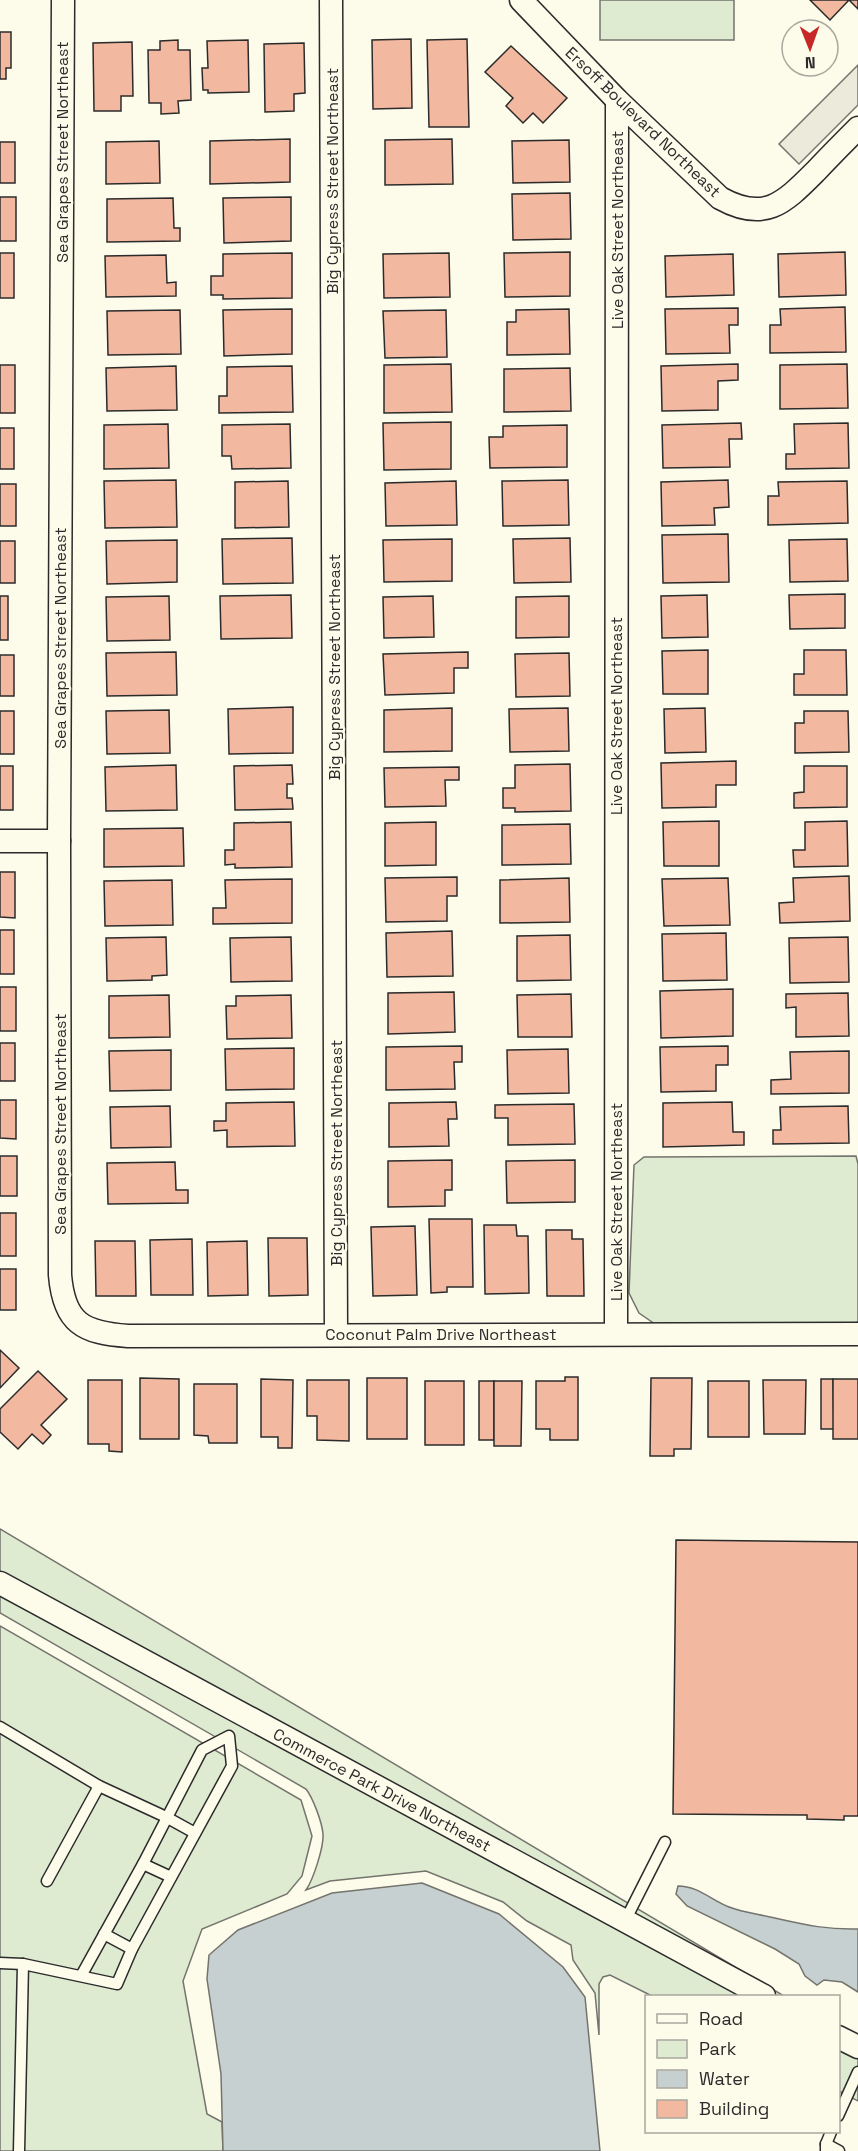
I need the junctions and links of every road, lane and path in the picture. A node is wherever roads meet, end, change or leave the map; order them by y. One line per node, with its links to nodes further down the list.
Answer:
1 (63, 0): 7 (street, Sea Grapes Street Northeast)
2 (331, 0): 11 (street, Big Cypress Street Northeast)
3 (521, 0): 4 (street, Ersoff Boulevard Northeast)
4 (617, 100): 5 (street, Ersoff Boulevard Northeast); 9 (street, Live Oak Street Northeast)
5 (858, 128)
6 (0, 841): 7 (street)
7 (59, 841): 8 (street, Sea Grapes Street Northeast)
8 (60, 1275): 11 (street, Coconut Palm Drive Northeast)
9 (616, 1333): 10 (street, Coconut Palm Drive Northeast); 11 (street, Coconut Palm Drive Northeast)
10 (858, 1334)
11 (336, 1335)
12 (0, 1583): 13 (street, Commerce Park Drive Northeast)
13 (235, 1724): 16 (lane); 17 (lane); 22 (street, Commerce Park Drive Northeast)
14 (0, 1727): 15 (lane)
15 (99, 1786): 16 (lane); 21 (lane)
16 (166, 1817): 17 (lane); 19 (lane)
17 (195, 1833): 20 (lane)
18 (665, 1842): 22 (lane)
19 (143, 1864): 20 (lane); 23 (lane)
20 (171, 1877): 24 (lane)
21 (46, 1881)
22 (625, 1921): 28 (street, Commerce Park Drive Northeast)
23 (104, 1934): 24 (lane); 27 (lane)
24 (132, 1949): 27 (lane)
25 (0, 1964): 26 (lane)
26 (23, 1964): 27 (lane); 35 (lane)
27 (81, 1976)
28 (762, 1995)
29 (840, 2038): 30 (street)
30 (858, 2047)
31 (858, 2072): 32 (lane)
32 (840, 2112)
33 (831, 2133): 34 (lane)
34 (826, 2148): 36 (lane)
35 (19, 2151)
36 (839, 2151)

